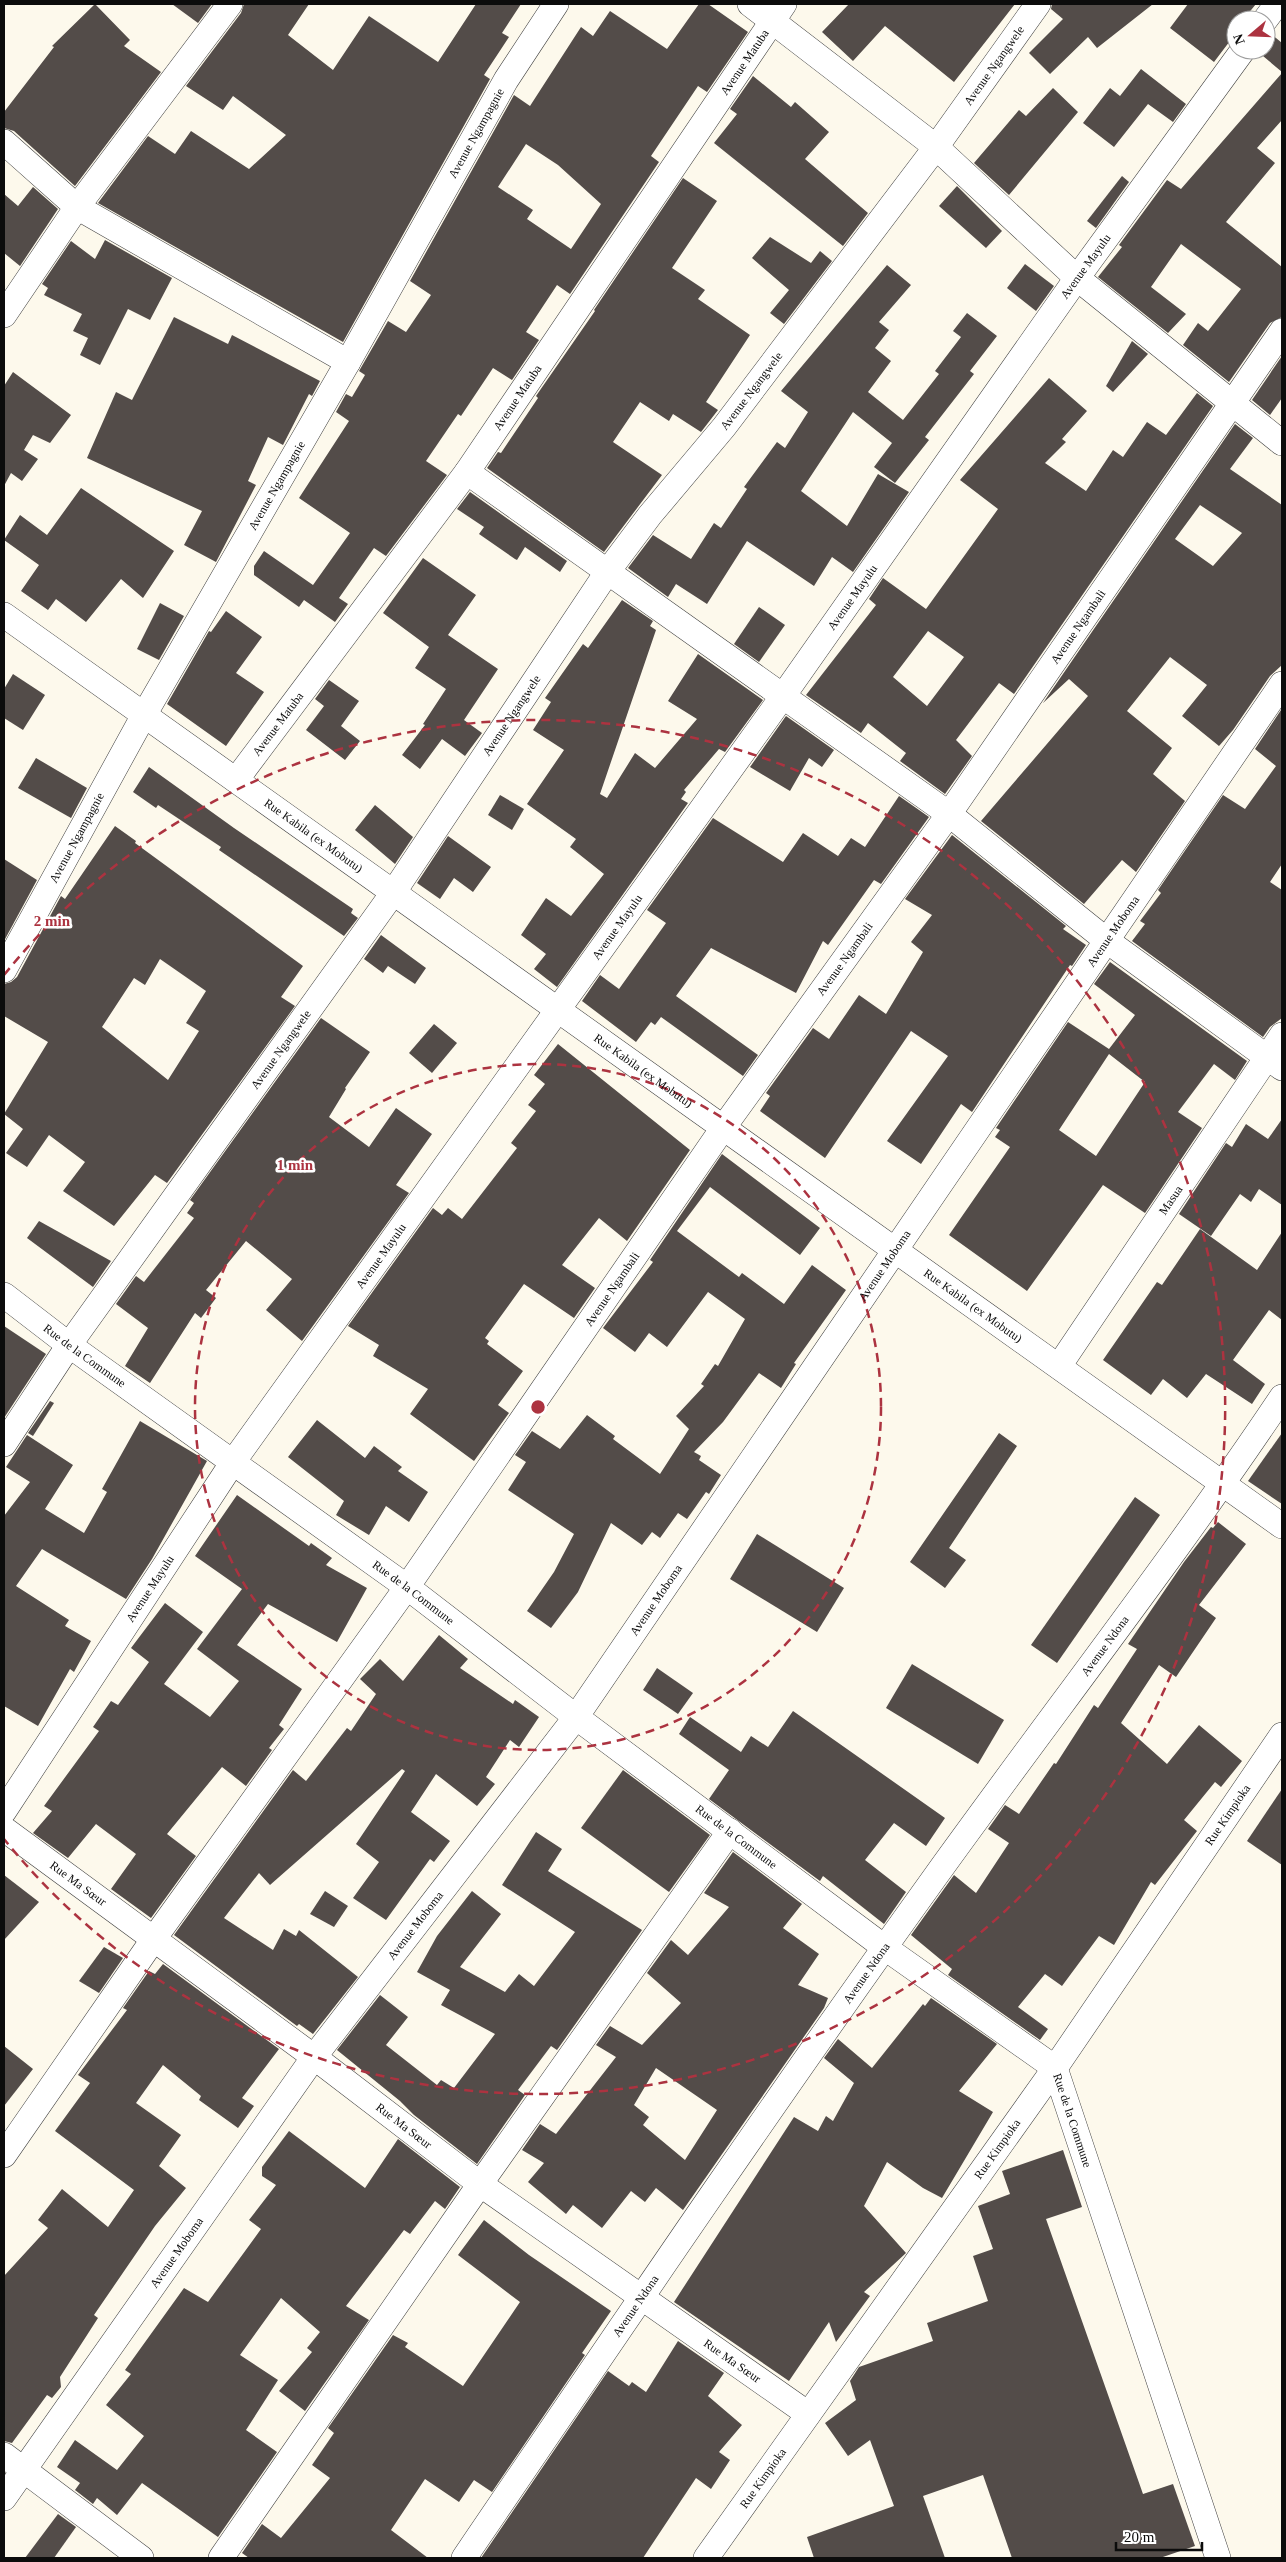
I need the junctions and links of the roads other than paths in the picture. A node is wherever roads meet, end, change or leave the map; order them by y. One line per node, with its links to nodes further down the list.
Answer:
1 (230, 4): 9 (street)
2 (556, 4): 13 (street, Avenue Ngampagnie)
3 (750, 4): 5 (street)
4 (1038, 4): 8 (street, Avenue Ngangwele)
5 (778, 12): 8 (street); 16 (street, Avenue Matuba)
6 (1236, 60): 10 (street, Avenue Mayulu)
7 (4, 142): 9 (street)
8 (936, 147): 10 (street); 17 (street, Avenue Ngangwele)
9 (77, 207): 11 (street); 13 (street)
10 (1076, 278): 14 (street); 20 (street, Avenue Mayulu)
11 (4, 315)
12 (1282, 331): 14 (street, Avenue Ngambali)
13 (348, 362): 21 (street, Avenue Ngampagnie)
14 (1231, 402): 15 (street); 23 (street, Avenue Ngambali)
15 (1282, 443)
16 (467, 472): 17 (street); 22 (street, Avenue Matuba)
17 (608, 571): 20 (street); 24 (street, Avenue Ngangwele)
18 (4, 615): 21 (street, Rue Kabila (ex Mobutu))
19 (1282, 684): 25 (street, Avenue Moboma)
20 (783, 696): 23 (street); 27 (street, Avenue Mayulu)
21 (144, 715): 22 (street, Rue Kabila (ex Mobutu)); 26 (street, Avenue Ngampagnie)
22 (236, 780): 24 (street, Rue Kabila (ex Mobutu))
23 (949, 814): 25 (street); 30 (street, Avenue Ngambali)
24 (393, 893): 27 (street, Rue Kabila (ex Mobutu)); 33 (street, Avenue Ngangwele)
25 (1106, 940): 29 (street); 31 (street, Avenue Moboma)
26 (4, 970)
27 (559, 1010): 30 (street, Rue Kabila (ex Mobutu)); 37 (street, Avenue Mayulu)
28 (1282, 1035): 29 (street, Masua)
29 (1275, 1062): 34 (street, Masua)
30 (723, 1128): 31 (street, Rue Kabila (ex Mobutu)); 40 (street, Avenue Ngambali)
31 (896, 1251): 34 (street, Rue Kabila (ex Mobutu)); 41 (street, Avenue Moboma)
32 (4, 1295): 33 (street, Rue de la Commune)
33 (69, 1345): 36 (street, Avenue Ngangwele); 37 (street, Rue de la Commune)
34 (1059, 1366): 38 (street, Rue Kabila (ex Mobutu))
35 (1282, 1397): 38 (street, Avenue Ndona)
36 (4, 1444)
37 (233, 1462): 40 (street, Rue de la Commune); 43 (street, Avenue Mayulu)
38 (1224, 1485): 39 (street, Rue Kabila (ex Mobutu)); 47 (street, Avenue Ndona)
39 (1282, 1526)
40 (408, 1587): 41 (street, Rue de la Commune); 46 (street, Avenue Ngambali)
41 (576, 1717): 45 (street, Rue de la Commune); 48 (street, Avenue Moboma)
42 (1282, 1734): 49 (street, Rue Kimpioka)
43 (4, 1811)
44 (4, 1829): 46 (street, Rue Ma Sœur)
45 (730, 1832): 47 (street, Rue de la Commune); 51 (street)
46 (153, 1940): 48 (street, Rue Ma Sœur); 50 (street, Avenue Ngambali)
47 (884, 1947): 49 (street, Rue de la Commune); 52 (street, Avenue Ndona)
48 (314, 2057): 51 (street, Rue Ma Sœur); 55 (street, Avenue Moboma)
49 (1055, 2068): 53 (street, Rue Kimpioka); 61 (street, Rue de la Commune)
50 (4, 2155)
51 (480, 2184): 52 (street, Rue Ma Sœur); 58 (street)
52 (642, 2298): 53 (street, Rue Ma Sœur); 59 (street, Avenue Ndona)
53 (808, 2414): 60 (street, Rue Kimpioka)
54 (4, 2455): 55 (street)
55 (23, 2470): 56 (street, Avenue Moboma); 57 (street)
56 (4, 2498)
57 (141, 2558)
58 (221, 2558)
59 (464, 2558)
60 (706, 2558)
61 (1218, 2558)

